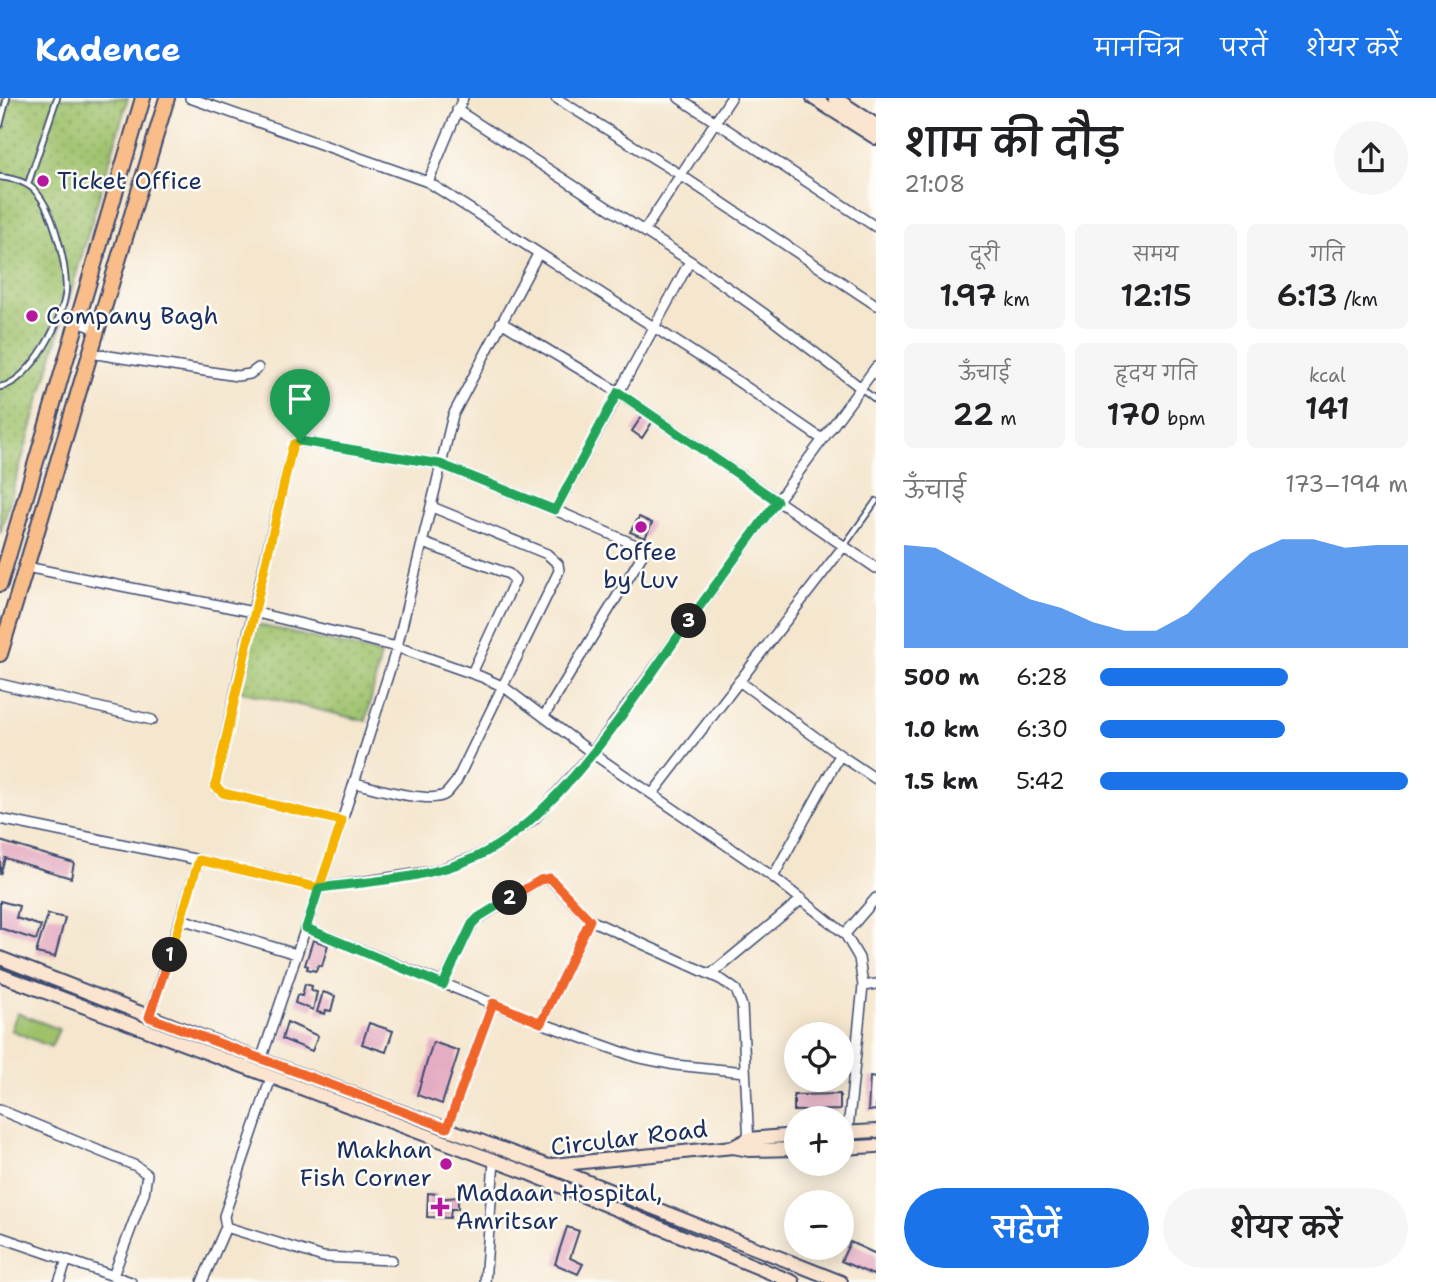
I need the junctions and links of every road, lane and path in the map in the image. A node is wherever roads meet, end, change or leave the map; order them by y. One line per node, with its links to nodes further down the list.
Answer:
1 (7, 98): 15 (lane)
2 (57, 98): 21 (lane)
3 (143, 98): 27 (main road)
4 (167, 98): 30 (main road)
5 (190, 98): 20 (street)
6 (464, 98): 12 (street)
7 (556, 98): 18 (street)
8 (679, 98): 13 (street)
9 (731, 98): 13 (street)
10 (813, 98): 14 (main road)
11 (835, 98): 14 (main road)
12 (457, 110): 20 (street); 23 (street)
13 (715, 120): 18 (street); 22 (street)
14 (858, 120): 16 (main road); 17 (main road)
15 (0, 125)
16 (876, 125)
17 (876, 138)
18 (679, 174): 23 (street); 26 (street)
19 (0, 177): 21 (lane)
20 (428, 182): 24 (street)
21 (28, 184): 34 (lane)
22 (876, 227)
23 (644, 231): 25 (street)
24 (538, 254): 28 (street); 29 (street)
25 (690, 261): 29 (street); 35 (street)
26 (876, 305)
27 (78, 322): 30 (street); 48 (main road)
28 (501, 322): 36 (street); 39 (street)
29 (653, 327): 36 (street); 38 (street)
30 (97, 328): 31 (main road)
31 (90, 353): 33 (street); 46 (main road)
32 (876, 367): 35 (street)
33 (258, 368)
34 (0, 387)
35 (861, 388): 37 (lane); 38 (street)
36 (618, 392): 40 (street); 43 (street)
37 (876, 400)
38 (822, 439): 40 (street)
39 (440, 464): 42 (street); 43 (street); 49 (street)
40 (777, 501): 45 (street); 58 (street)
41 (876, 501): 45 (lane)
42 (432, 507): 44 (street); 55 (street)
43 (555, 510): 56 (street)
44 (423, 543): 50 (street); 52 (street)
45 (844, 547): 47 (street); 53 (street)
46 (26, 567): 49 (street); 51 (main road)
47 (876, 568)
48 (0, 584)
49 (253, 612): 50 (street); 64 (street)
50 (397, 647): 52 (street); 61 (street)
51 (0, 654)
52 (472, 673): 55 (street)
53 (739, 681): 59 (street); 62 (street)
54 (0, 684): 57 (street)
55 (504, 687): 56 (street); 61 (street)
56 (544, 716): 58 (street)
57 (152, 720)
58 (592, 753): 62 (street); 67 (street)
59 (840, 755): 60 (street); 66 (street)
60 (876, 779)
61 (354, 783): 64 (street)
62 (653, 793): 66 (street)
63 (0, 819): 65 (street)
64 (342, 821): 67 (street)
65 (199, 860): 67 (street); 70 (street)
66 (773, 877): 69 (street)
67 (319, 888): 72 (street)
68 (876, 898): 73 (street)
69 (802, 899): 73 (street); 77 (street)
70 (181, 919): 74 (street); 82 (street)
71 (590, 920): 77 (street); 79 (street); 83 (street)
72 (306, 928): 74 (street); 79 (street)
73 (845, 934): 80 (street)
74 (296, 954): 85 (street)
75 (0, 958): 82 (main road)
76 (0, 975): 84 (main road)
77 (711, 975): 86 (street)
78 (876, 984): 80 (street)
79 (443, 985): 81 (street)
80 (863, 986): 88 (street)
81 (493, 1003): 83 (street); 90 (street)
82 (149, 1017): 84 (street); 85 (main road)
83 (541, 1023): 86 (street)
84 (144, 1031): 87 (main road)
85 (261, 1060): 90 (main road)
86 (745, 1072): 94 (street)
87 (271, 1078): 98 (main road); 101 (street)
88 (848, 1106)
89 (0, 1110): 105 (street)
90 (447, 1128): 99 (main road)
91 (876, 1131): 92 (main road)
92 (854, 1132)
93 (784, 1137): 94 (main road, Circular Road)
94 (749, 1144): 97 (main road, Circular Road); 99 (main road, Circular Road)
95 (876, 1146): 96 (main road)
96 (854, 1147)
97 (784, 1148)
98 (494, 1161): 100 (main road); 109 (street)
99 (548, 1166): 100 (main road, Circular Road); 111 (main road)
100 (530, 1174): 110 (main road)
101 (226, 1227): 104 (street); 108 (street)
102 (0, 1237): 103 (street)
103 (66, 1260): 105 (street); 106 (street)
104 (392, 1260)
105 (113, 1276): 107 (street)
106 (59, 1282)
107 (131, 1282)
108 (202, 1282)
109 (485, 1282)
110 (793, 1282)
111 (841, 1282)

